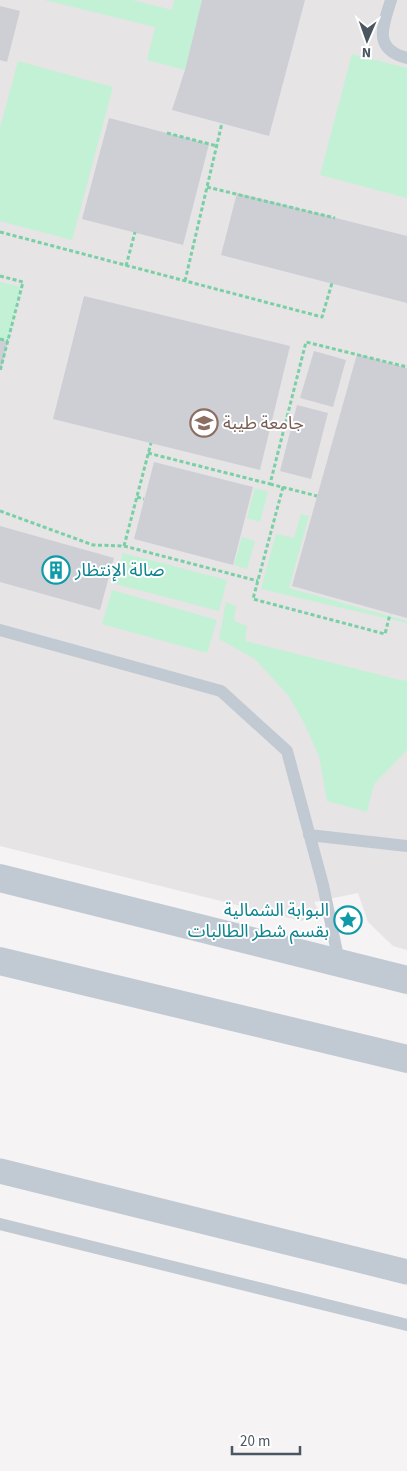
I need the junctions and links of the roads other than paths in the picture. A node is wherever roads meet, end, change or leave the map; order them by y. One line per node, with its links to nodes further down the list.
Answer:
1 (391, 0): 2 (lane)
2 (407, 58)
3 (0, 630): 4 (lane)
4 (310, 835): 5 (lane); 8 (lane)
5 (407, 846)
6 (0, 878): 8 (street)
7 (0, 961): 10 (street)
8 (339, 962): 9 (street)
9 (407, 980)
10 (407, 1059)
11 (0, 1171): 13 (street)
12 (0, 1224): 14 (lane)
13 (407, 1272)
14 (407, 1325)

